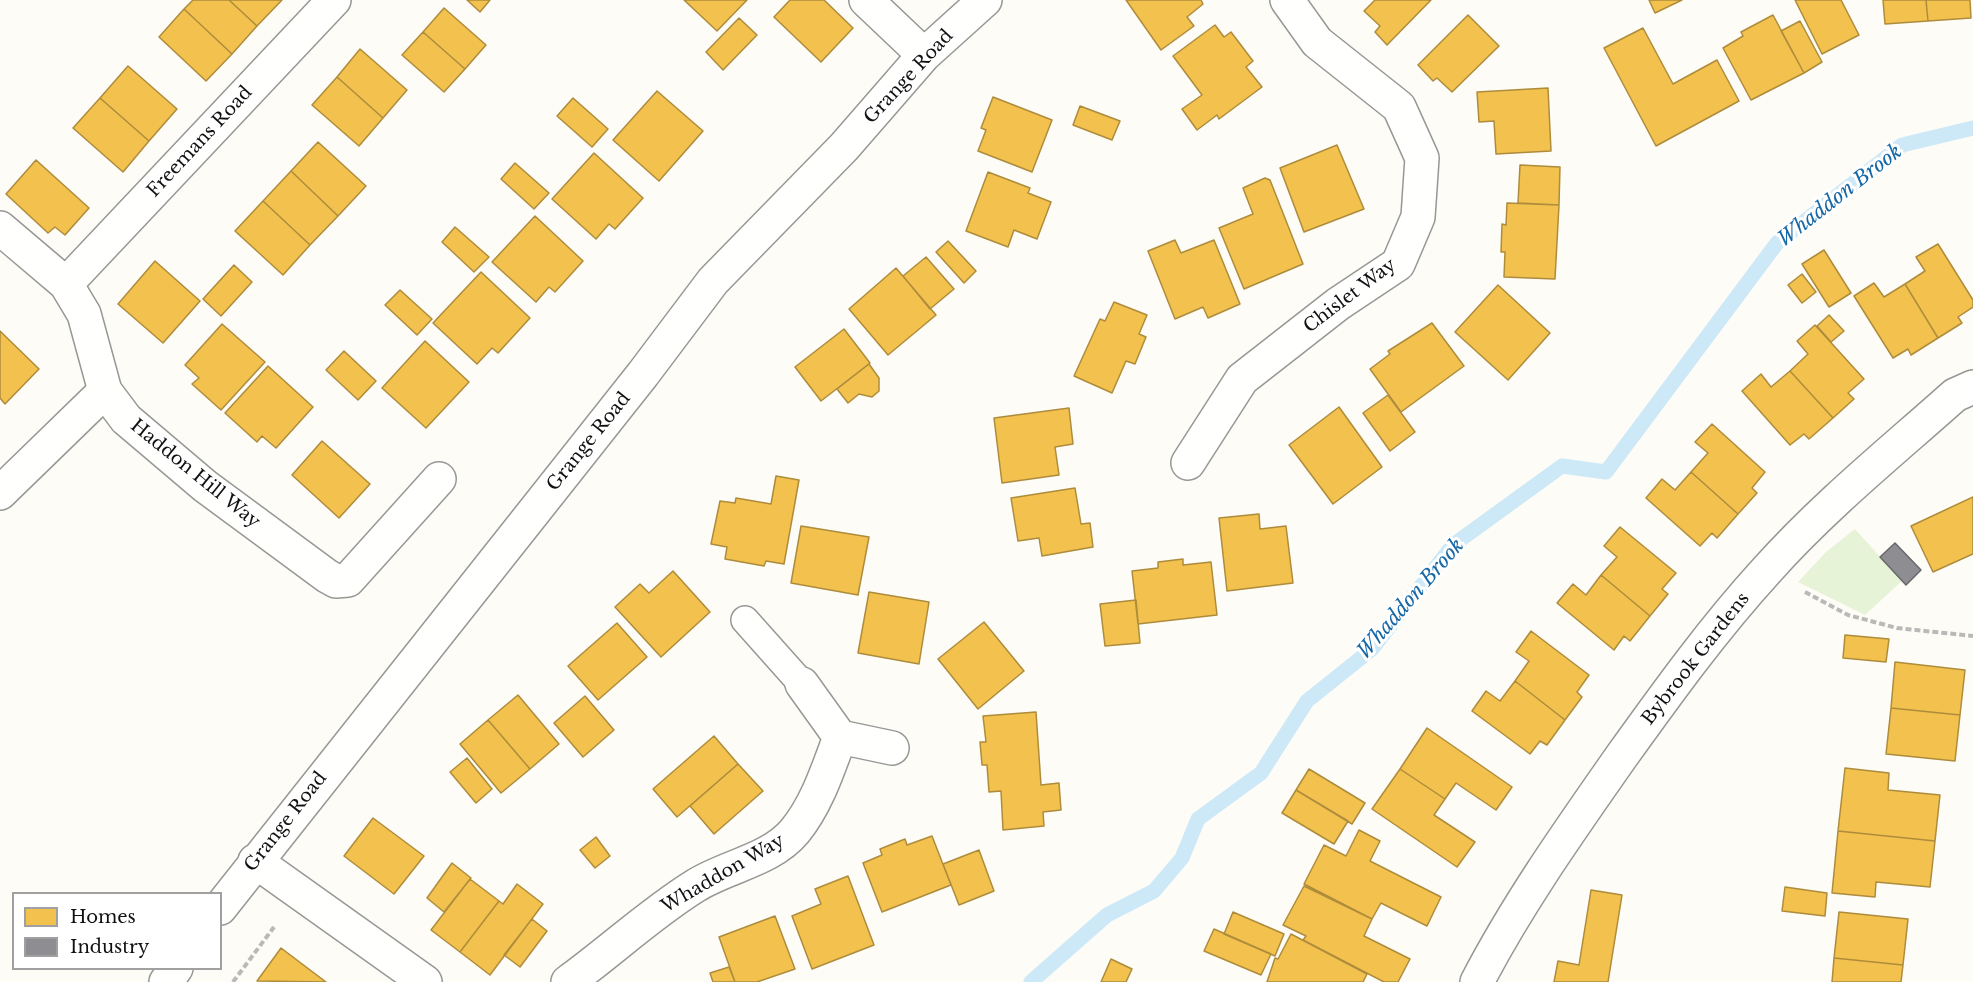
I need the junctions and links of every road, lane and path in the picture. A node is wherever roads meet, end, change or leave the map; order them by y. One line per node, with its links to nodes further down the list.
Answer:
1 (334, 0): 7 (street, Freemans Road)
2 (866, 0): 5 (street)
3 (985, 0): 5 (street, Grange Road)
4 (1287, 0): 10 (street, Chislet Way)
5 (924, 55): 19 (street, Grange Road)
6 (0, 228): 7 (street, Haddon Hill Way)
7 (66, 284): 9 (street, Haddon Hill Way)
8 (1973, 387): 13 (street, Bybrook Gardens)
9 (105, 391): 11 (street, Haddon Hill Way); 12 (street)
10 (1188, 463)
11 (439, 479)
12 (0, 493)
13 (1766, 570): 15 (path); 27 (street, Bybrook Gardens)
14 (745, 620): 16 (lane)
15 (1973, 636)
16 (802, 684): 17 (street)
17 (840, 737): 18 (street); 26 (street, Whaddon Way)
18 (892, 748)
19 (255, 861): 20 (street); 21 (street, Grange Road)
20 (300, 893): 24 (path); 25 (street)
21 (222, 905)
22 (175, 970): 23 (street)
23 (166, 982)
24 (232, 982)
25 (425, 982)
26 (568, 982)
27 (1477, 982)

